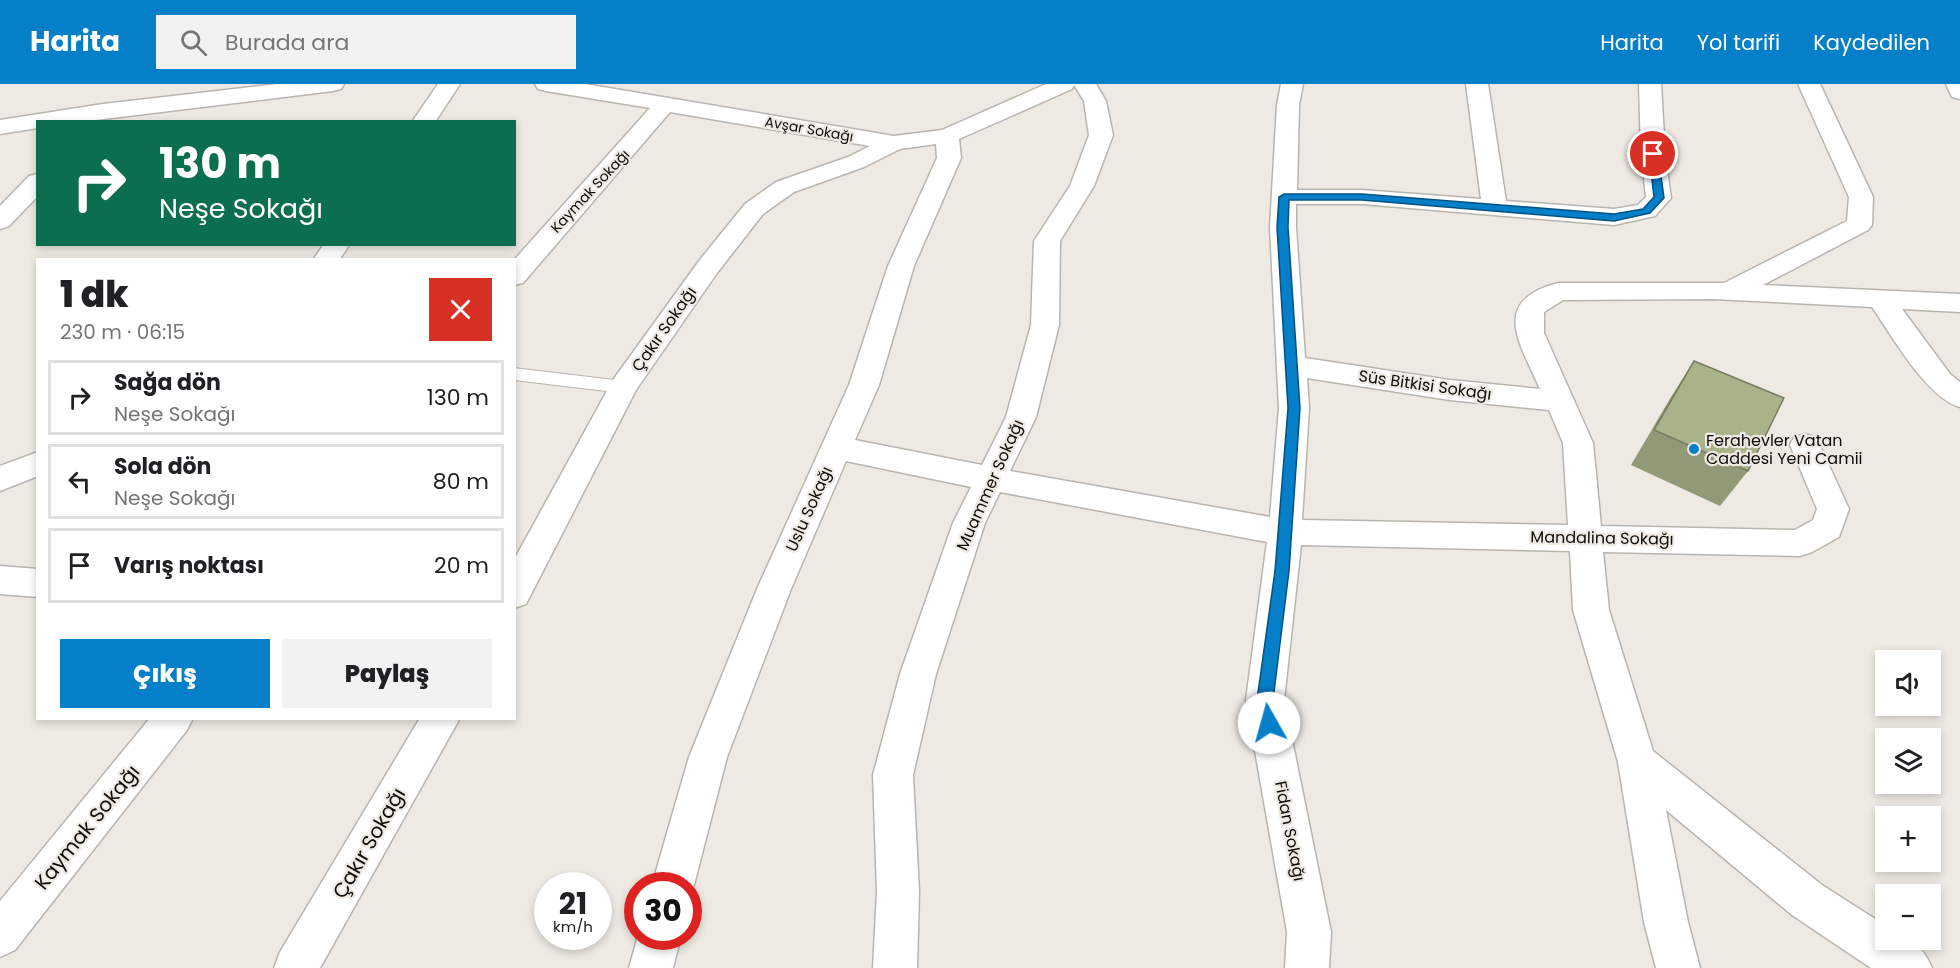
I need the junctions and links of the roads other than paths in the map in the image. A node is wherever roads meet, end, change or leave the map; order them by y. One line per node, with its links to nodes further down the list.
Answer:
1 (129, 84): 14 (street)
2 (333, 84): 14 (street)
3 (449, 84): 16 (street)
4 (546, 84): 13 (street, Avşar Sokağı)
5 (1064, 84): 19 (street, Avşar Sokağı)
6 (1084, 84): 38 (street, Muammer Sokağı)
7 (1292, 84): 22 (street, Fidan Sokağı)
8 (1478, 84): 23 (street)
9 (1650, 84): 23 (street)
10 (1809, 84): 26 (street)
11 (1957, 84): 12 (street)
12 (1960, 92)
13 (665, 104): 20 (street, Avşar Sokağı); 25 (street, Kaymak Sokağı)
14 (98, 116): 15 (street)
15 (62, 120)
16 (424, 120)
17 (36, 123): 18 (street)
18 (0, 127)
19 (947, 136): 20 (street, Avşar Sokağı); 35 (street, Uslu Sokağı)
20 (894, 143): 31 (street, Çakır Sokağı)
21 (36, 183): 24 (street)
22 (1284, 197): 23 (street); 29 (street, Fidan Sokağı)
23 (1495, 207)
24 (0, 221)
25 (516, 274)
26 (1728, 292): 27 (street); 33 (street)
27 (1880, 299): 28 (street); 32 (street)
28 (1960, 303)
29 (1292, 366): 33 (street, Süs Bitkisi Sokağı); 39 (street, Fidan Sokağı)
30 (516, 374): 31 (lane)
31 (622, 387): 43 (street, Çakır Sokağı)
32 (1960, 397)
33 (1560, 401): 40 (street)
34 (1805, 445): 40 (street, Mandalina Sokağı)
35 (837, 447): 38 (street, Mandalina Sokağı); 47 (street, Uslu Sokağı)
36 (36, 464): 37 (street)
37 (0, 479)
38 (991, 479): 39 (street, Mandalina Sokağı); 52 (street, Muammer Sokağı)
39 (1285, 532): 40 (street, Mandalina Sokağı); 53 (street, Fidan Sokağı)
40 (1586, 538): 46 (street)
41 (0, 580): 42 (street)
42 (36, 583)
43 (516, 590)
44 (172, 720): 48 (street, Kaymak Sokağı)
45 (440, 720): 50 (street, Çakır Sokağı)
46 (1637, 762): 54 (street); 55 (street)
47 (677, 872)
48 (0, 935)
49 (656, 950): 51 (street)
50 (296, 968)
51 (651, 968)
52 (895, 968)
53 (1307, 968)
54 (1678, 968)
55 (1910, 968)

